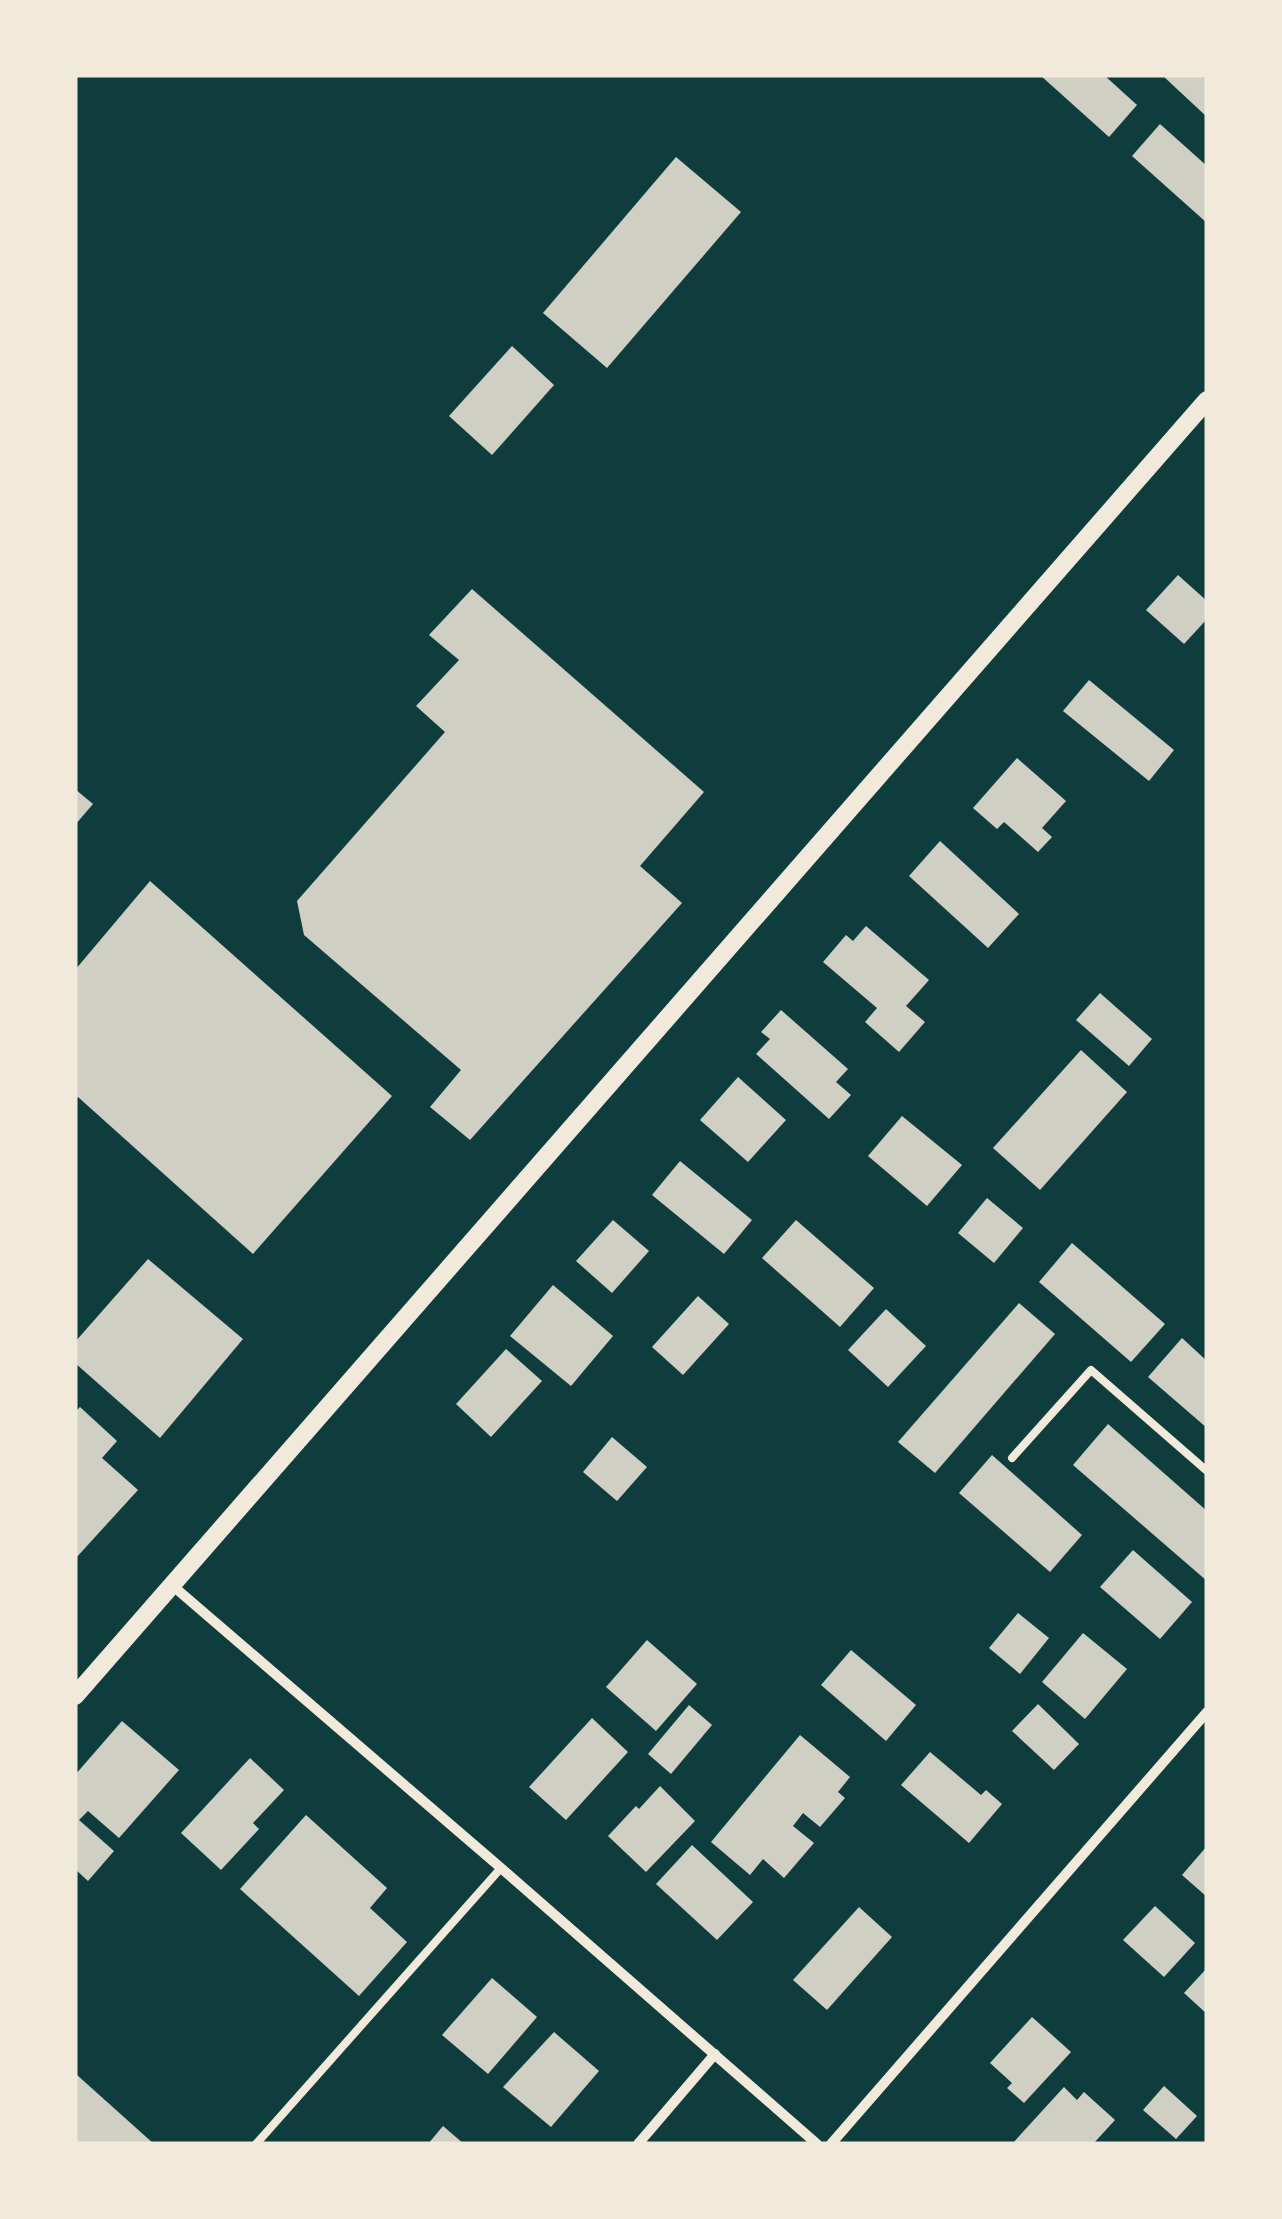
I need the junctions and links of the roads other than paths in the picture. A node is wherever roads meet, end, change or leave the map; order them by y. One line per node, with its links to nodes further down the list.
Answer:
1 (1207, 400): 4 (street)
2 (1012, 1458): 3 (lane)
3 (1207, 1471)
4 (173, 1586): 5 (street); 7 (street)
5 (75, 1696)
6 (1207, 1712): 12 (street)
7 (501, 1868): 8 (street); 9 (lane)
8 (715, 2054): 10 (street); 11 (street)
9 (256, 2144)
10 (638, 2144)
11 (817, 2144)
12 (831, 2144)

